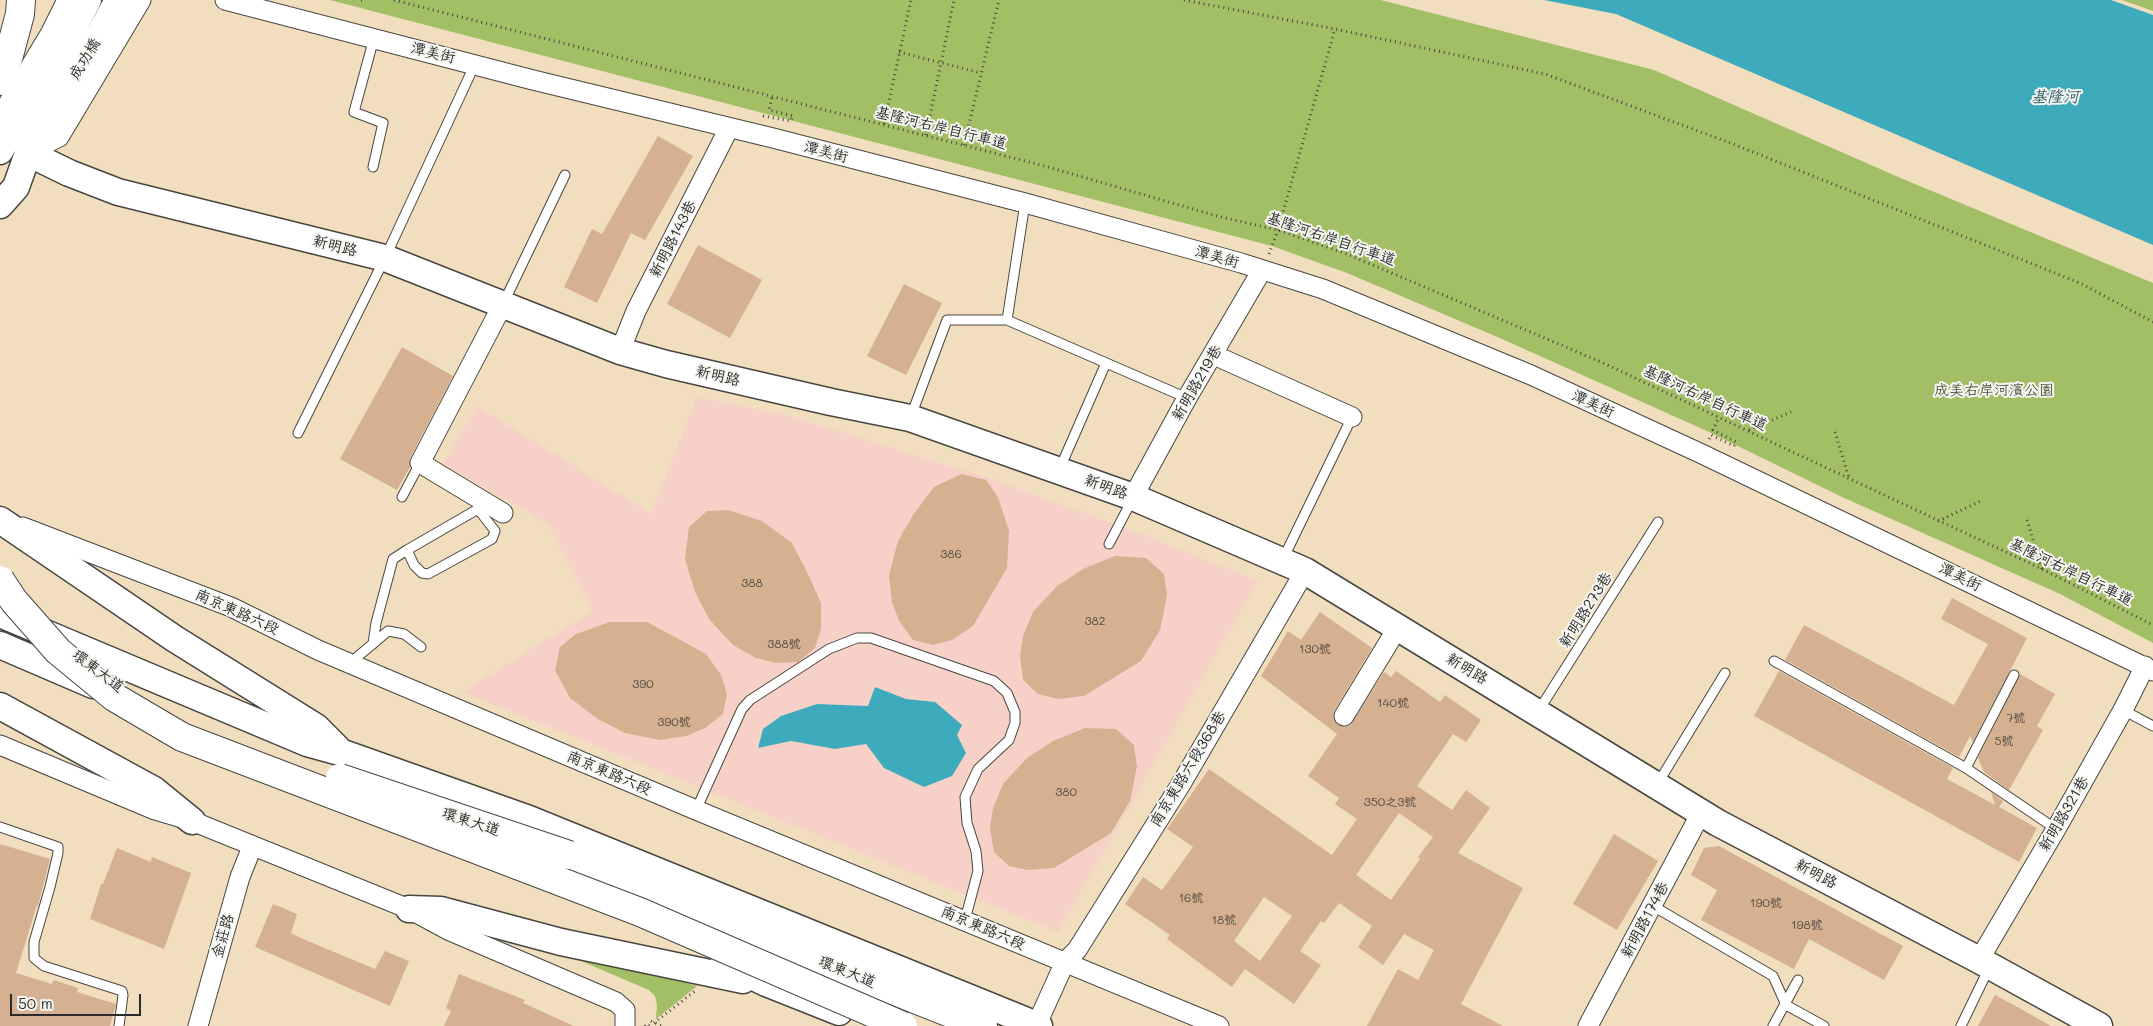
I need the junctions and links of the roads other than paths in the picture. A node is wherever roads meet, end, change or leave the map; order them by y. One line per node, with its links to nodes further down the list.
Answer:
1 (21, 0): 9 (highway)
2 (67, 0): 11 (street)
3 (88, 0): 11 (main road, 成功橋)
4 (118, 0): 12 (main road, 成功橋)
5 (141, 0): 12 (street)
6 (225, 0): 7 (street, 潭美街)
7 (374, 38): 8 (street, 潭美街); 13 (lane)
8 (475, 64): 10 (street, 潭美街); 17 (lane)
9 (0, 81)
10 (729, 128): 15 (street, 潭美街); 21 (street, 新明路143巷)
11 (2, 143): 12 (street)
12 (28, 153): 16 (main road, 成功橋); 17 (main road, 新明路)
13 (373, 167)
14 (565, 175): 19 (lane)
15 (1025, 203): 18 (street, 潭美街); 20 (lane)
16 (0, 205)
17 (385, 258): 19 (main road, 新明路); 27 (lane)
18 (1262, 270): 22 (street, 新明路219巷); 47 (street, 潭美街)
19 (503, 304): 21 (main road, 新明路); 28 (street)
20 (1007, 320): 23 (lane); 26 (lane)
21 (620, 351): 26 (main road, 新明路)
22 (1214, 355): 24 (street, 新明路219巷); 25 (street)
23 (1106, 363): 24 (lane); 29 (lane)
24 (1187, 398): 31 (street, 新明路219巷)
25 (1352, 417): 38 (lane)
26 (910, 418): 29 (main road, 新明路)
27 (298, 433)
28 (420, 463): 30 (lane); 32 (street)
29 (1059, 471): 31 (main road, 新明路)
30 (402, 497)
31 (1133, 497): 35 (lane); 38 (main road, 新明路)
32 (503, 513)
33 (0, 519): 46 (street, 南京東路六段); 56 (main road)
34 (1658, 522): 52 (lane, 新明路273巷)
35 (1109, 544)
36 (407, 550): 36 (lane); 42 (lane)
37 (0, 564): 78 (highway, 環東大道, bridge)
38 (1294, 566): 41 (main road, 新明路); 68 (street, 南京東路六段368巷)
39 (0, 580): 77 (highway, 環東大道, bridge)
40 (0, 614): 56 (main road)
41 (1398, 627): 52 (main road, 新明路); 53 (street)
42 (372, 644): 44 (lane); 46 (lane)
43 (0, 645): 71 (main road)
44 (421, 647)
45 (1774, 660): 57 (lane)
46 (350, 663): 59 (street, 南京東路六段)
47 (2149, 668): 51 (street, 新明路321巷)
48 (1725, 673): 58 (lane)
49 (2014, 675): 57 (lane)
50 (0, 706): 61 (main road)
51 (2123, 710): 54 (lane); 63 (street, 新明路321巷)
52 (1538, 712): 58 (main road, 新明路)
53 (1344, 716)
54 (2153, 726)
55 (0, 746): 61 (street)
56 (343, 753): 79 (main road)
57 (1966, 768): 63 (lane)
58 (1656, 786): 60 (main road, 新明路)
59 (696, 810): 67 (street, 南京東路六段); 67 (lane)
60 (1701, 813): 65 (street, 新明路174巷); 69 (main road, 新明路)
61 (192, 821): 64 (street)
62 (0, 827): 74 (lane)
63 (2056, 829): 69 (street, 新明路321巷)
64 (252, 846): 66 (street); 75 (street, 金莊路)
65 (1653, 906): 72 (lane); 81 (street, 新明路174巷)
66 (409, 909): 71 (main road); 73 (street)
67 (965, 920): 68 (street, 南京東路六段)
68 (1065, 962): 79 (street, 南京東路六段368巷); 80 (street, 南京東路六段)
69 (1985, 963): 84 (lane); 85 (main road, 新明路)
70 (1798, 980): 72 (lane)
71 (766, 983): 76 (main road)
72 (1786, 1005): 82 (lane); 83 (lane)
73 (625, 1018)
74 (118, 1026)
75 (198, 1026)
76 (873, 1026)
77 (903, 1026)
78 (984, 1026)
79 (1037, 1026)
80 (1219, 1026)
81 (1588, 1026)
82 (1773, 1026)
83 (1824, 1026)
84 (1961, 1026)
85 (2099, 1026)

